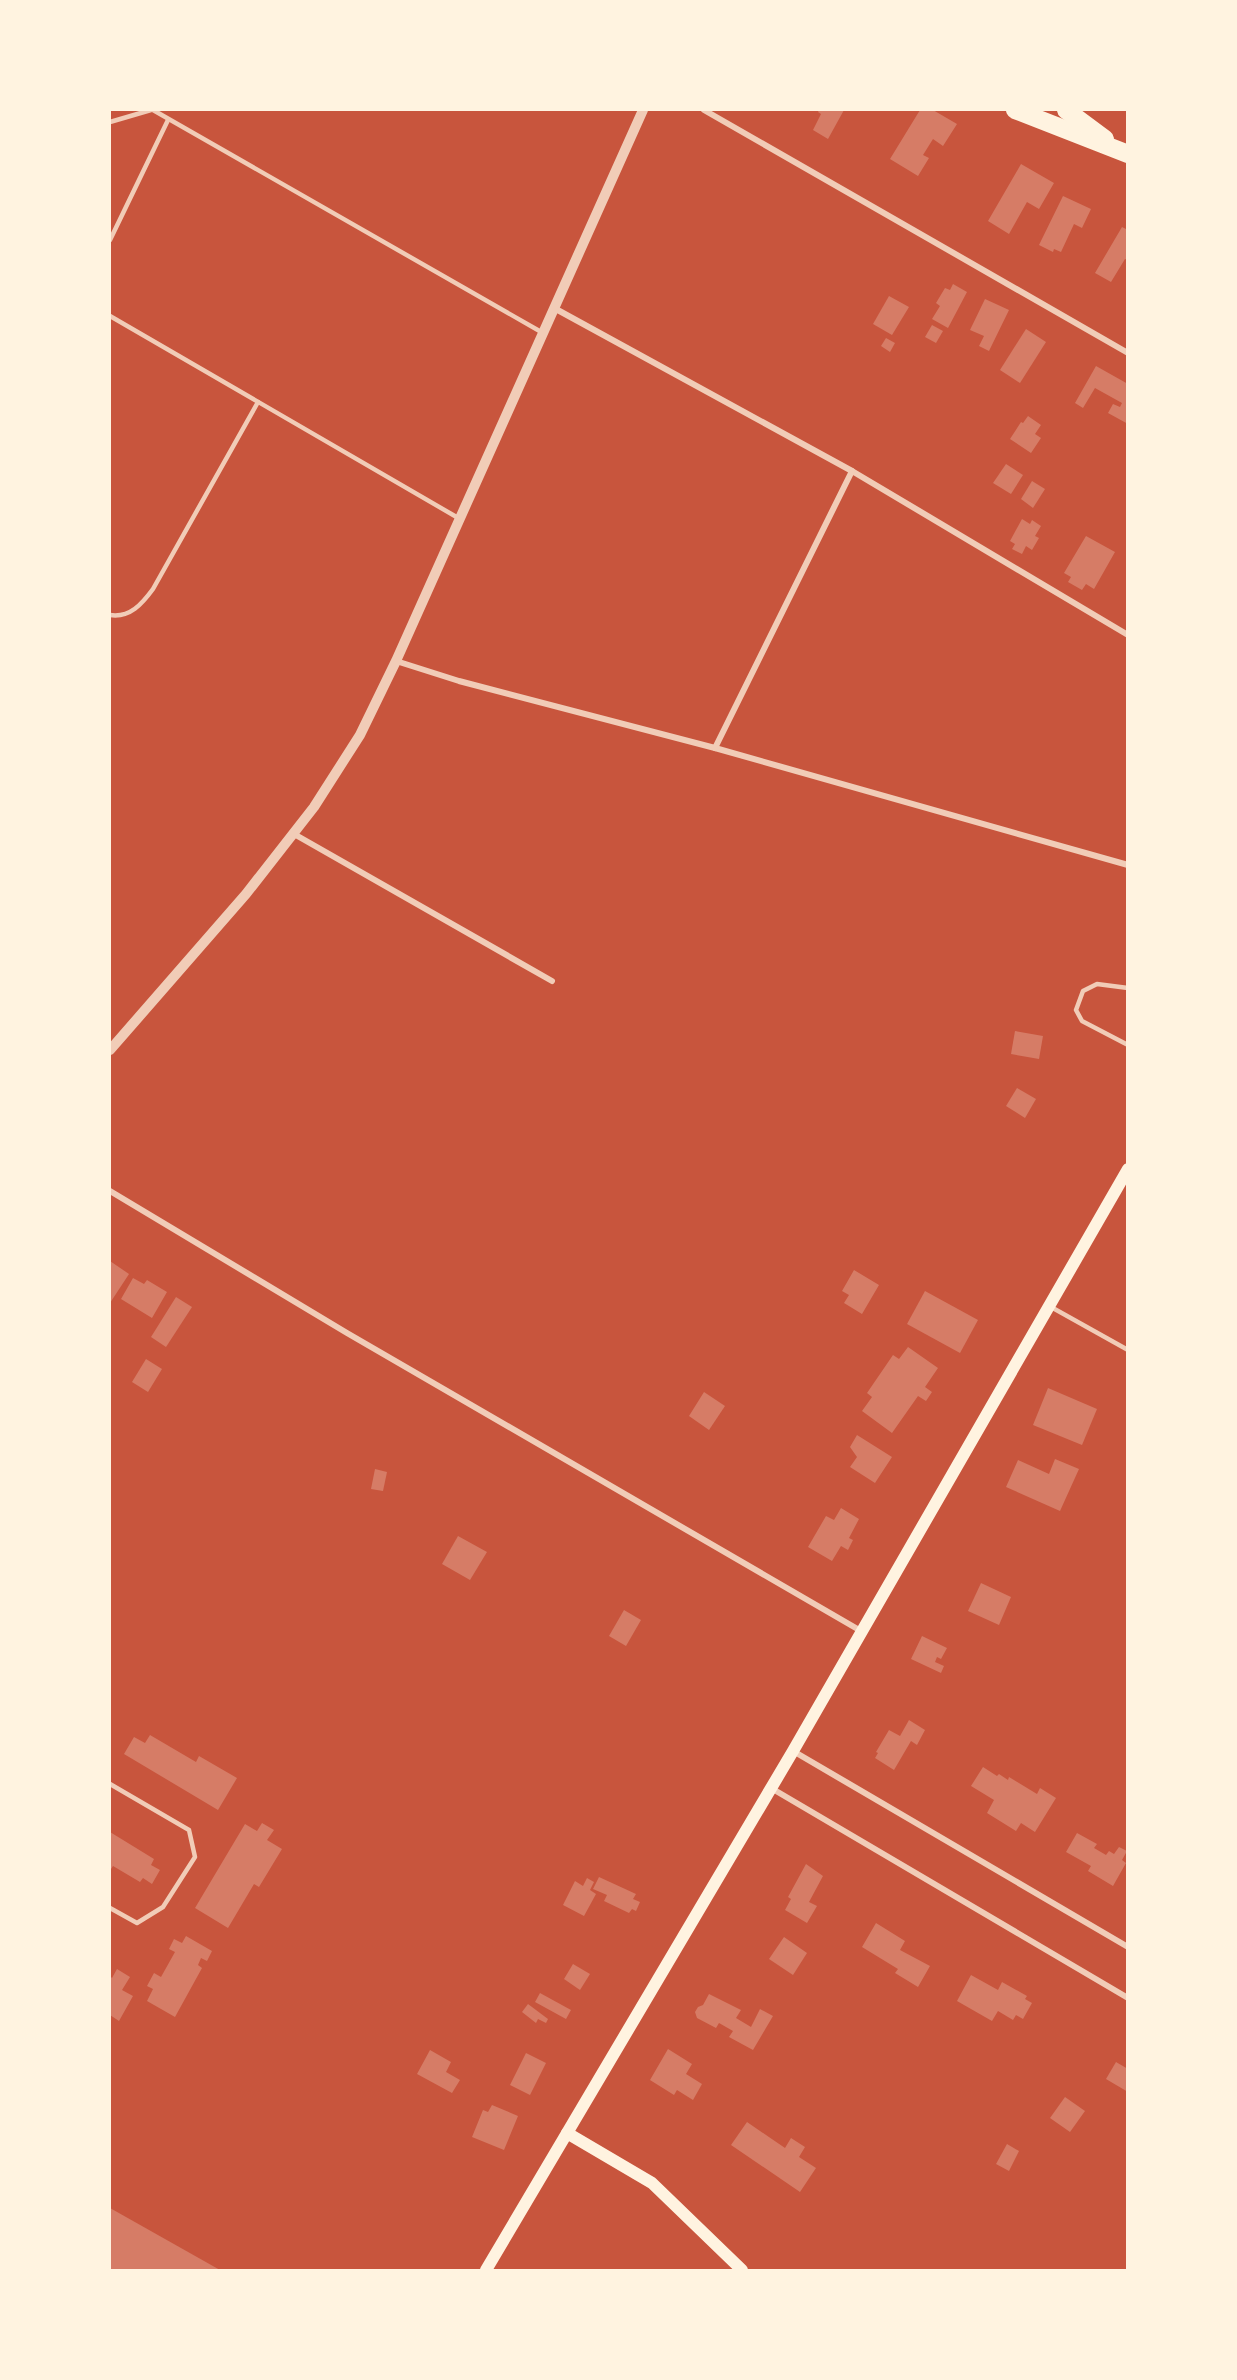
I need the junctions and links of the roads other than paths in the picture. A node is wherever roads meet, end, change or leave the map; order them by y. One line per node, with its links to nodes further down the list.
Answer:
1 (152, 110): 6 (lane); 7 (lane)
2 (643, 110): 10 (street)
3 (705, 110): 13 (street)
4 (1015, 110): 8 (highway)
5 (1066, 110): 8 (highway)
6 (168, 120): 9 (lane); 12 (lane)
7 (110, 122)
8 (1123, 152)
9 (110, 240)
10 (554, 308): 12 (street); 15 (street)
11 (110, 316): 14 (lane)
12 (543, 333): 16 (street)
13 (1128, 353)
14 (258, 402): 16 (lane); 17 (lane)
15 (852, 471): 18 (street); 20 (street)
16 (460, 519): 19 (street)
17 (110, 615)
18 (1128, 635)
19 (396, 661): 20 (street); 21 (street)
20 (715, 748): 22 (street)
21 (294, 834): 23 (street); 26 (street)
22 (1128, 865)
23 (552, 981)
24 (1128, 988): 25 (lane)
25 (1128, 1044)
26 (110, 1050)
27 (1128, 1169): 28 (main road)
28 (1124, 1184): 30 (main road)
29 (110, 1191): 32 (street)
30 (1049, 1305): 31 (lane); 32 (main road)
31 (1128, 1350)
32 (861, 1631): 33 (main road)
33 (793, 1751): 35 (main road); 37 (street)
34 (110, 1784): 36 (lane)
35 (770, 1788): 38 (street); 39 (main road)
36 (110, 1908)
37 (1128, 1947)
38 (1128, 1998)
39 (567, 2133): 40 (main road); 41 (main road)
40 (486, 2271)
41 (742, 2271)

